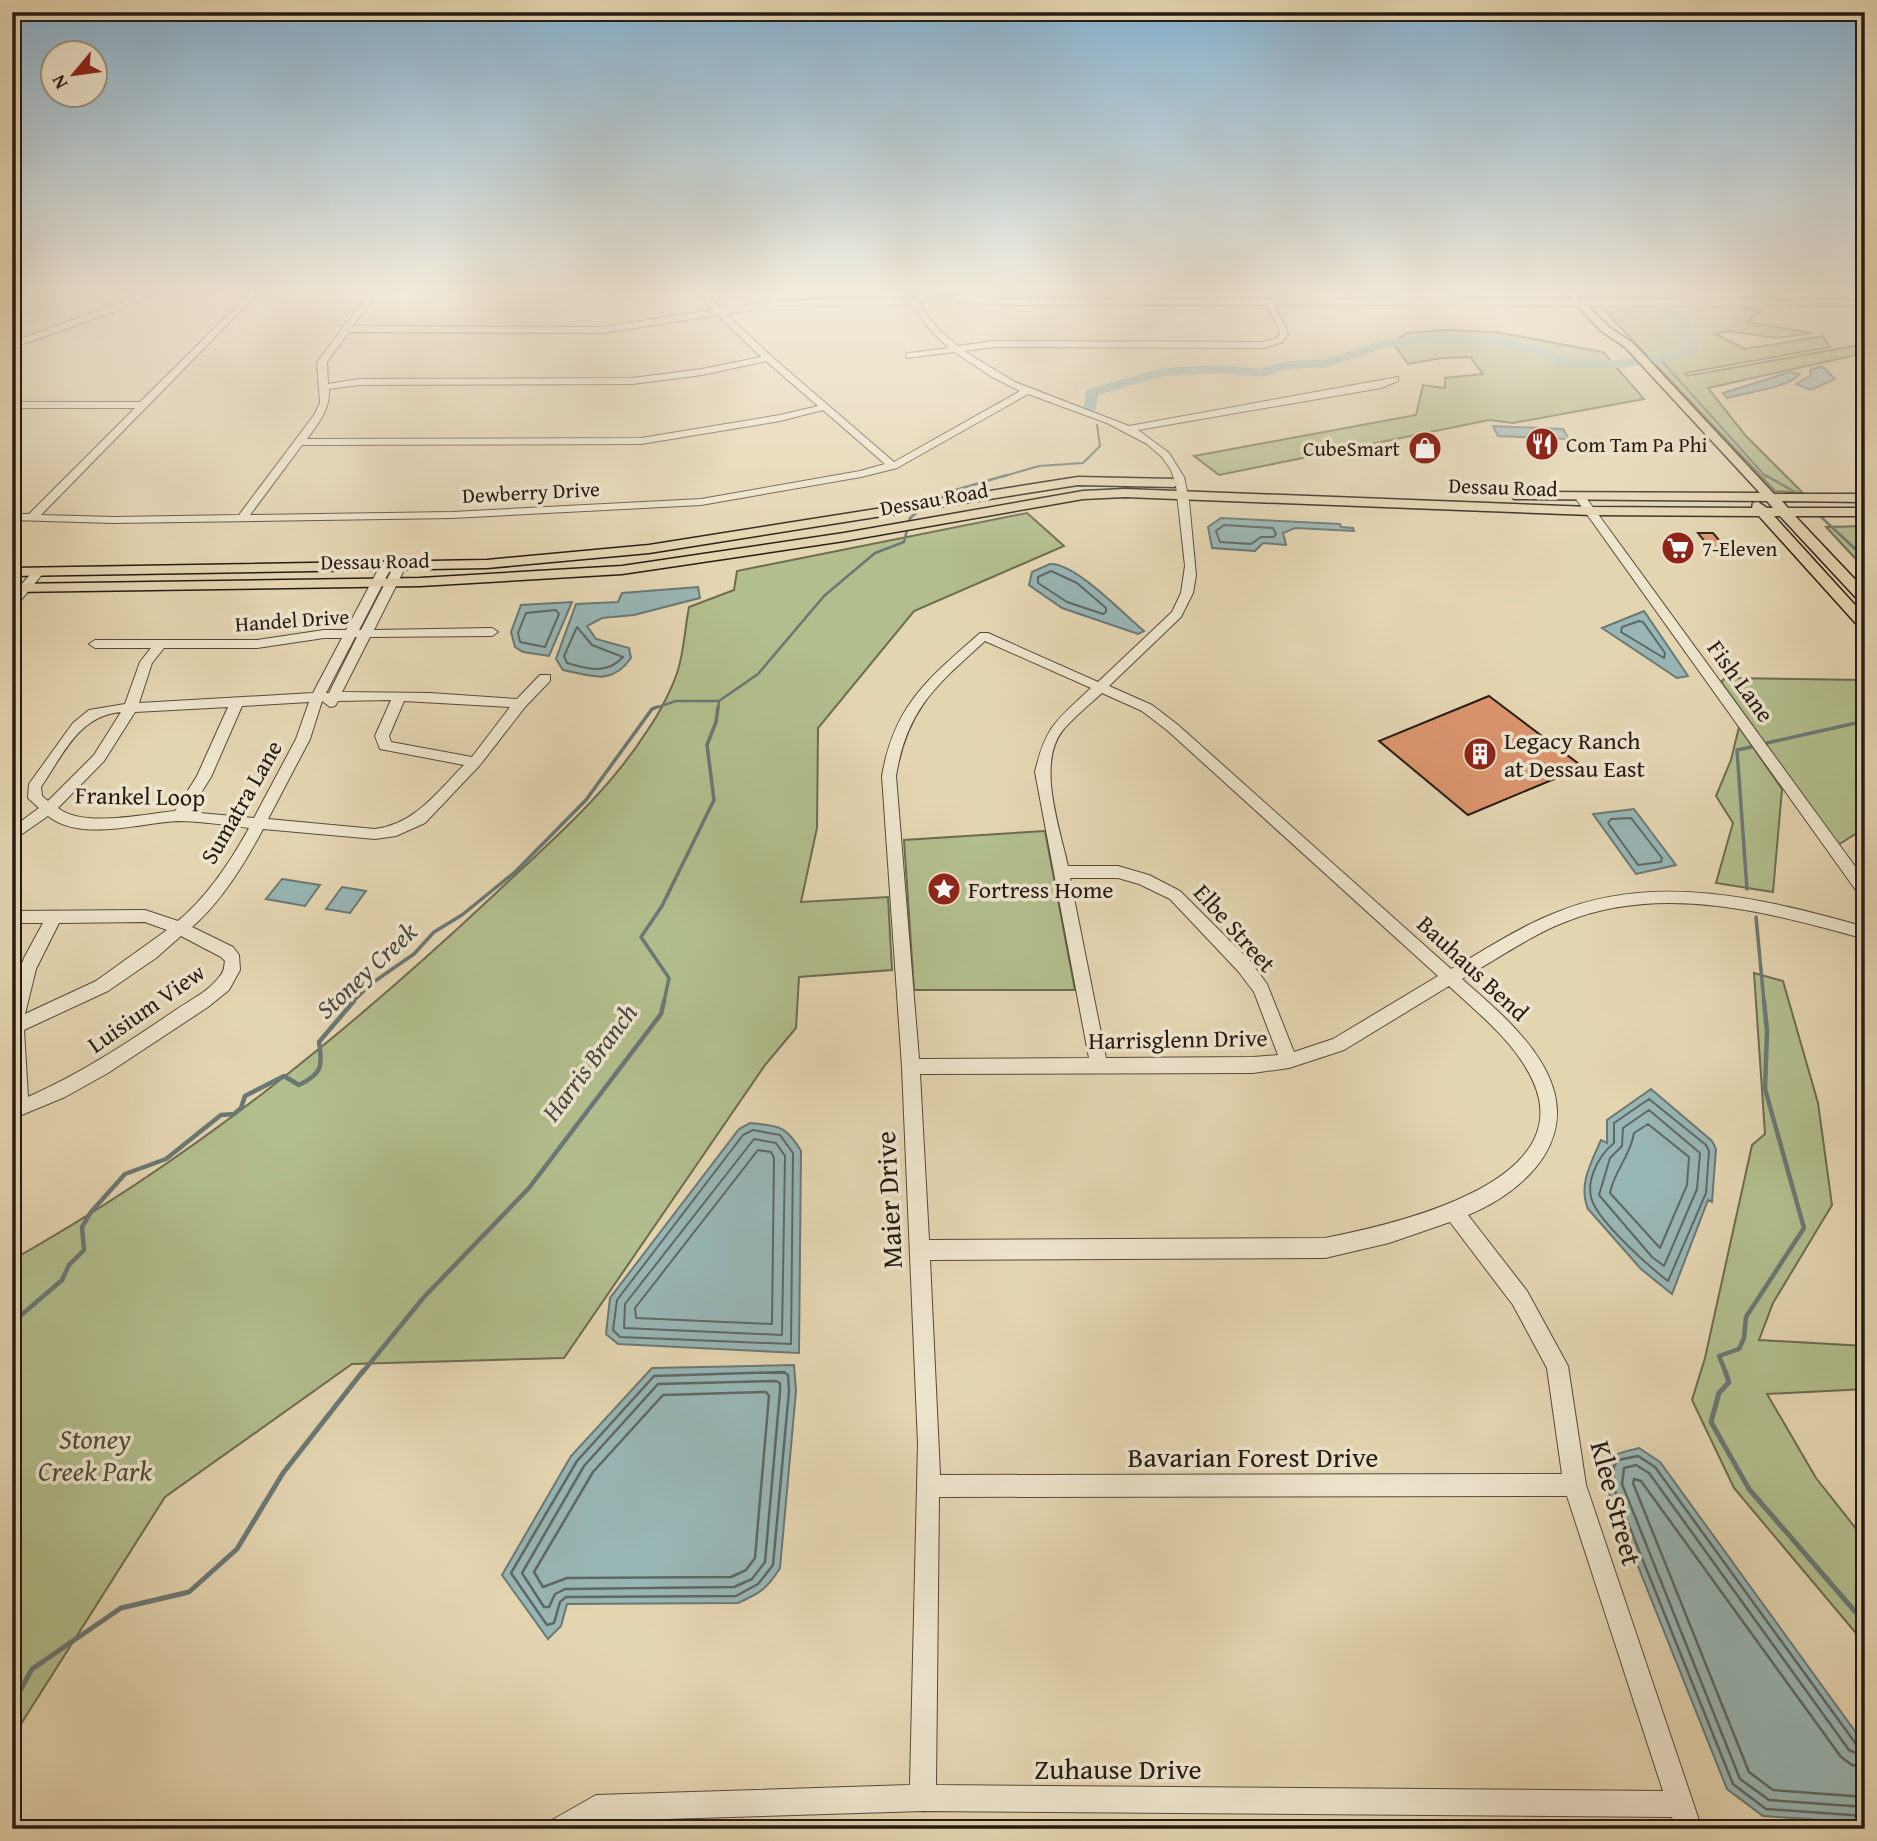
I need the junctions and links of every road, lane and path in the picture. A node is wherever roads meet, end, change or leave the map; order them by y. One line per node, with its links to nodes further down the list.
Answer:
1 (167, 379): 12 (street)
2 (323, 379): 9 (street)
3 (648, 379): 9 (street)
4 (792, 379): 13 (street)
5 (1005, 379): 10 (street)
6 (1395, 379): 14 (street)
7 (1643, 379): 19 (main road)
8 (1660, 379): 21 (main road)
9 (324, 387): 15 (street)
10 (1028, 390): 14 (street); 16 (street, Dewberry Drive)
11 (12, 405): 12 (street)
12 (141, 405): 26 (street)
13 (825, 407): 15 (street); 16 (street)
14 (1129, 429): 17 (street)
15 (300, 442): 27 (street)
16 (893, 466): 27 (street, Dewberry Drive)
17 (1182, 489): 18 (main road, Dessau Road); 22 (main road, Dessau Road); 28 (main road, Dessau Road); 31 (main road, Dessau Road); 43 (street)
18 (1580, 497): 19 (main road, Dessau Road); 22 (street, Fish Lane)
19 (1750, 498): 21 (main road)
20 (1865, 498): 21 (main road, Dessau Road)
21 (1766, 504): 22 (main road, Dessau Road); 23 (main road, Dessau Road); 35 (main road)
22 (1591, 511): 57 (street, Fish Lane)
23 (1782, 512): 24 (main road, Dessau Road); 33 (main road)
24 (1865, 512)
25 (12, 517): 26 (street, Dewberry Drive)
26 (32, 518): 27 (street, Dewberry Drive)
27 (241, 519)
28 (393, 566): 29 (main road, Dessau Road); 31 (street, Sumatra Lane)
29 (39, 571): 30 (main road, Dessau Road); 32 (street)
30 (12, 572)
31 (385, 582): 32 (main road, Dessau Road); 37 (street, Sumatra Lane); 38 (street, Sumatra Lane)
32 (19, 588): 34 (street)
33 (1865, 599)
34 (12, 603)
35 (1865, 625)
36 (492, 632): 38 (street, Handel Drive)
37 (351, 634): 38 (street, Handel Drive); 41 (street, Handel Drive); 45 (street, Sumatra Lane)
38 (366, 634): 46 (street, Sumatra Lane)
39 (984, 636): 43 (street, Bauhaus Bend); 66 (street, Maier Drive)
40 (94, 644): 41 (street, Handel Drive)
41 (160, 645): 49 (street)
42 (545, 678): 48 (street, Frankel Loop)
43 (1101, 687): 56 (street); 62 (street, Bauhaus Bend)
44 (399, 697): 46 (street, Frankel Loop); 48 (street, Frankel Loop); 51 (street)
45 (317, 698): 46 (street, Frankel Loop); 47 (street, Frankel Loop); 50 (street, Sumatra Lane)
46 (334, 698): 50 (street, Sumatra Lane)
47 (236, 704): 49 (street, Frankel Loop); 53 (street)
48 (520, 704): 51 (street, Frankel Loop)
49 (130, 709): 52 (street); 52 (street, Frankel Loop)
50 (303, 739): 54 (street, Sumatra Lane)
51 (475, 762): 54 (street, Frankel Loop)
52 (49, 808): 53 (street, Frankel Loop); 55 (street)
53 (179, 817): 54 (street, Frankel Loop)
54 (258, 824): 60 (street, Sumatra Lane)
55 (12, 836)
56 (1063, 872): 64 (street, Elbe Street); 65 (street)
57 (1865, 892)
58 (12, 917): 59 (street, Luisium View)
59 (54, 917): 60 (street, Luisium View); 63 (street)
60 (180, 928): 63 (street, Sumatra Lane); 67 (street, Luisium View)
61 (1865, 933): 62 (street, Harrisglenn Drive)
62 (1449, 978): 64 (street, Harrisglenn Drive); 68 (street, Bauhaus Bend)
63 (14, 1027): 67 (street)
64 (1289, 1061): 65 (street, Harrisglenn Drive)
65 (1099, 1065): 66 (street, Harrisglenn Drive)
66 (911, 1067): 69 (street, Maier Drive)
67 (16, 1110)
68 (1455, 1213): 69 (street, Bauhaus Bend); 70 (street, Klee Street)
69 (920, 1250): 71 (street, Maier Drive)
70 (1575, 1485): 71 (street, Bavarian Forest Drive); 73 (street, Klee Street)
71 (930, 1486): 72 (street, Maier Drive)
72 (923, 1798): 73 (street, Zuhause Drive); 74 (street, Zuhause Drive)
73 (1685, 1816)
74 (561, 1829)

